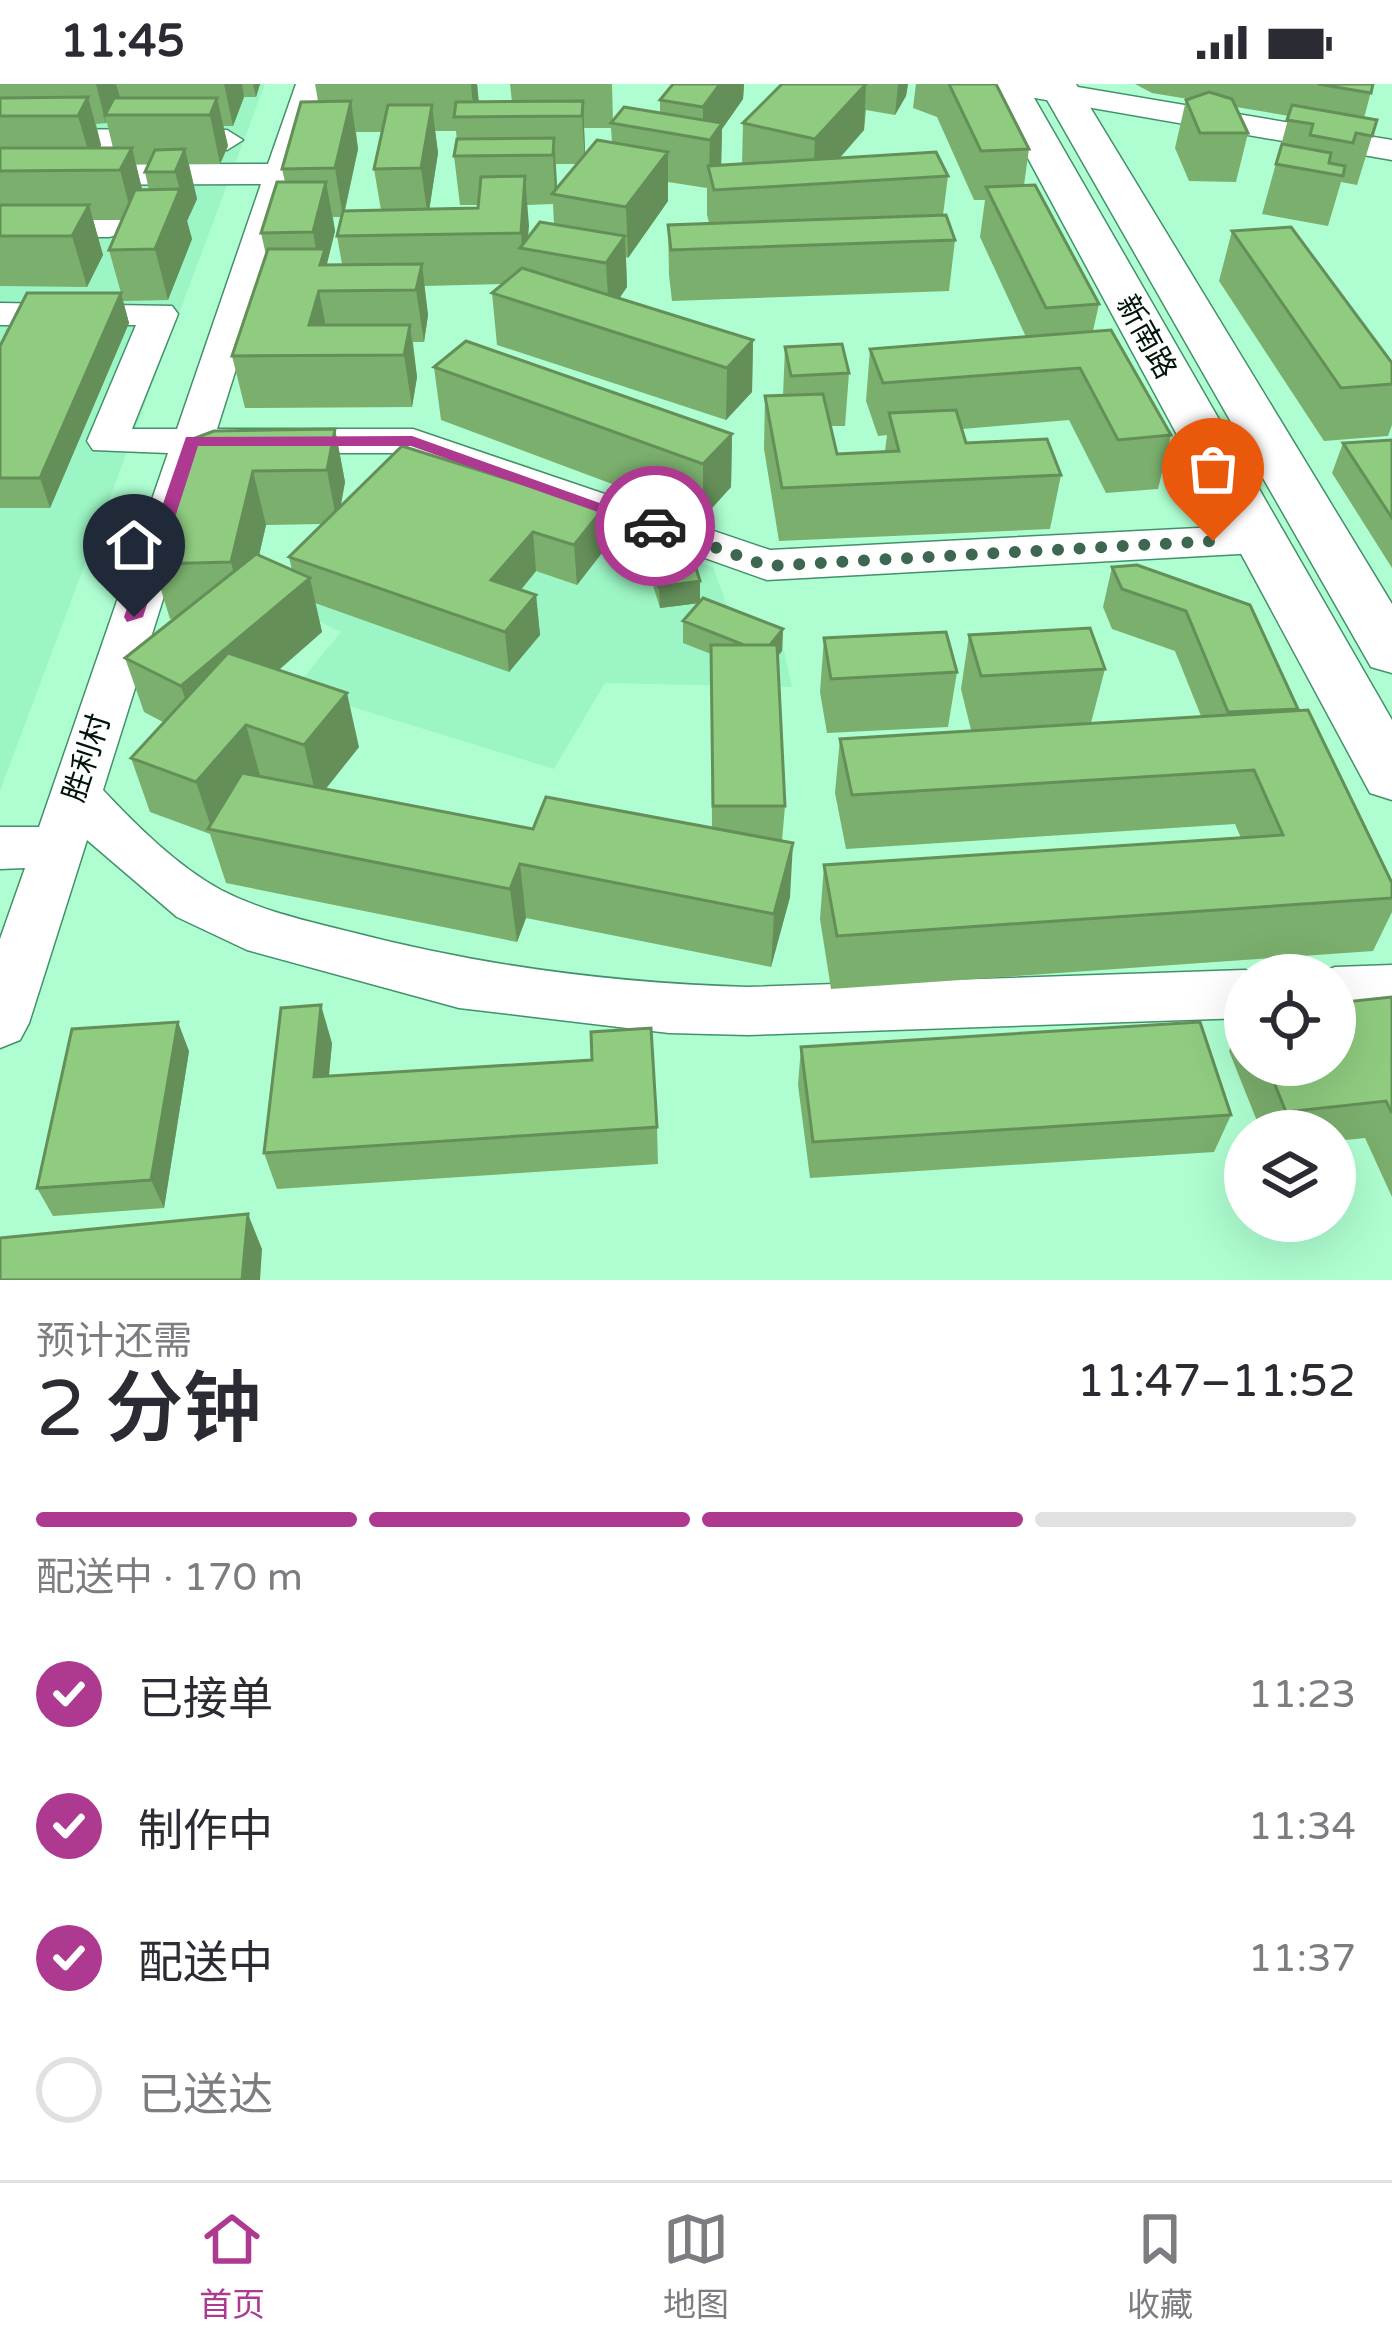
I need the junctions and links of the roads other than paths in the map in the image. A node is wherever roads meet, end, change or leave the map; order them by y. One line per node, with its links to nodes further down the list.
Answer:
1 (311, 84): 9 (street, 胜利村)
2 (1006, 84): 3 (street); 15 (main road, 新南路)
3 (1060, 89): 8 (street); 16 (main road, 新南路)
4 (125, 104): 6 (street)
5 (0, 139): 6 (street)
6 (108, 139): 7 (street)
7 (227, 140)
8 (1385, 142)
9 (280, 174): 10 (street); 14 (street, 胜利村)
10 (0, 175)
11 (0, 227): 12 (street)
12 (109, 227)
13 (0, 314): 14 (street)
14 (191, 441): 15 (street); 18 (street, 胜利村)
15 (1257, 538): 17 (main road, 新南路)
16 (1392, 652)
17 (1392, 776)
18 (75, 793): 19 (street, 胜利村); 23 (street)
19 (58, 847): 20 (street); 24 (street, 胜利村)
20 (0, 848)
21 (1392, 989): 22 (street)
22 (1356, 990)
23 (1224, 995)
24 (0, 1023)

